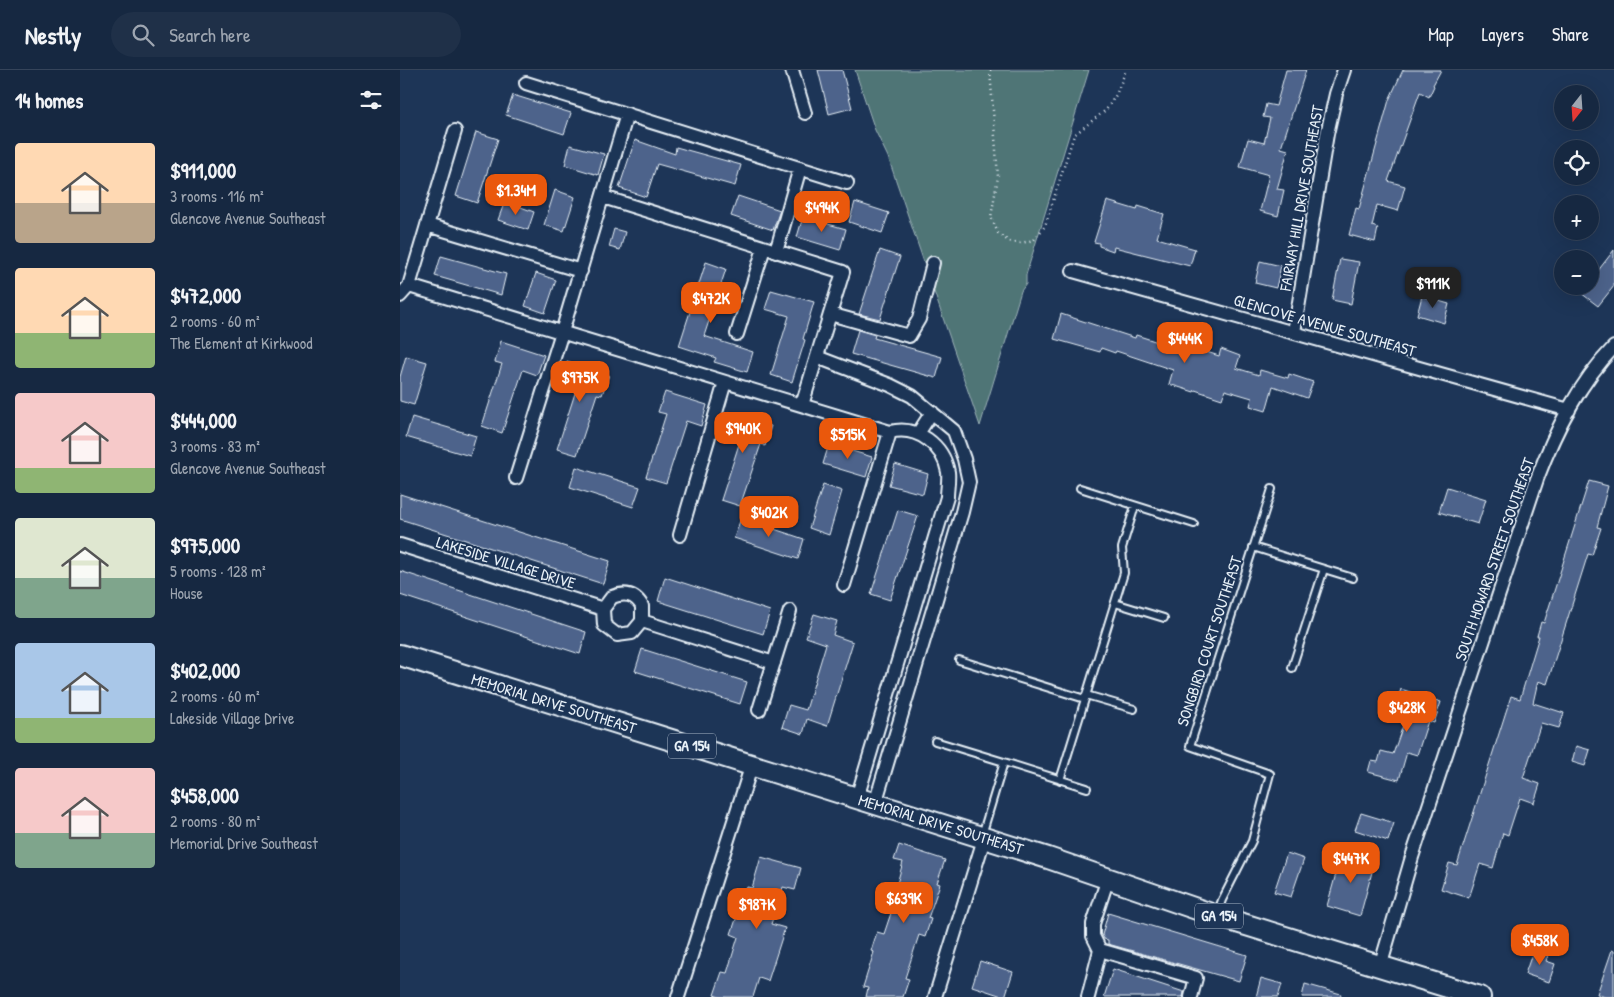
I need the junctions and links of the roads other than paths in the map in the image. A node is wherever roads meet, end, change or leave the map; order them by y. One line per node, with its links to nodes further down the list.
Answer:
1 (792, 70): 4 (street)
2 (1344, 70): 18 (street, FAIRWAY HILL DRIVE SOUTHEAST)
3 (526, 83): 5 (street)
4 (805, 113)
5 (627, 114): 7 (street); 9 (street)
6 (455, 131): 10 (street)
7 (800, 168): 8 (street); 11 (street)
8 (847, 183)
9 (603, 197): 11 (street); 13 (street)
10 (427, 225): 13 (street); 15 (street)
11 (770, 250): 16 (street); 19 (street)
12 (933, 263): 16 (street)
13 (581, 271): 17 (street)
14 (1073, 271): 18 (street, GLENCOVE AVENUE SOUTHEAST)
15 (404, 291): 17 (street)
16 (830, 314): 21 (street)
17 (562, 332): 22 (street); 28 (street)
18 (1294, 332): 24 (street, GLENCOVE AVENUE SOUTHEAST)
19 (737, 334)
20 (1614, 347): 24 (street, SOUTH HOWARD STREET SOUTHEAST)
21 (817, 357): 23 (street); 25 (street)
22 (726, 382): 23 (street); 33 (street)
23 (802, 406): 26 (street)
24 (1569, 410): 61 (street, SOUTH HOWARD STREET SOUTHEAST)
25 (932, 412): 27 (street); 56 (street)
26 (890, 432): 27 (street); 38 (street)
27 (919, 432): 56 (street)
28 (516, 478)
29 (1080, 488): 31 (lane)
30 (1272, 489): 35 (lane, SONGBIRD COURT SOUTHEAST)
31 (1135, 506): 32 (lane); 39 (lane)
32 (1194, 524)
33 (680, 535)
34 (400, 545): 40 (street, LAKESIDE VILLAGE DRIVE)
35 (1253, 547): 36 (lane); 59 (lane, SONGBIRD COURT SOUTHEAST)
36 (1324, 569): 37 (lane); 47 (lane)
37 (1353, 578)
38 (844, 585)
39 (1115, 603): 42 (lane); 48 (lane)
40 (603, 609): 43 (street); 43 (street)
41 (790, 611): 46 (street)
42 (1164, 618)
43 (642, 621): 46 (street)
44 (400, 654): 53 (main road, MEMORIAL DRIVE SOUTHEAST / GA 154)
45 (959, 660): 48 (lane)
46 (774, 662): 50 (street)
47 (1292, 668)
48 (1085, 697): 49 (lane); 54 (lane)
49 (1134, 709)
50 (760, 710)
51 (935, 741): 52 (lane)
52 (1004, 762): 54 (lane); 57 (lane)
53 (752, 764): 56 (main road, MEMORIAL DRIVE SOUTHEAST / GA 154); 63 (street)
54 (1060, 780): 55 (lane)
55 (1087, 788)
56 (866, 801): 57 (main road, MEMORIAL DRIVE SOUTHEAST / GA 154)
57 (983, 838): 58 (main road, MEMORIAL DRIVE SOUTHEAST / GA 154); 64 (street)
58 (1108, 878): 59 (main road, MEMORIAL DRIVE SOUTHEAST / GA 154); 60 (street)
59 (1217, 916): 61 (main road, MEMORIAL DRIVE SOUTHEAST / GA 154)
60 (1100, 950): 65 (street); 66 (street)
61 (1380, 967): 62 (main road, MEMORIAL DRIVE SOUTHEAST / GA 154)
62 (1456, 993): 67 (main road, MEMORIAL DRIVE SOUTHEAST / GA 154)
63 (678, 997)
64 (935, 997)
65 (1088, 997)
66 (1191, 997)
67 (1480, 997)

